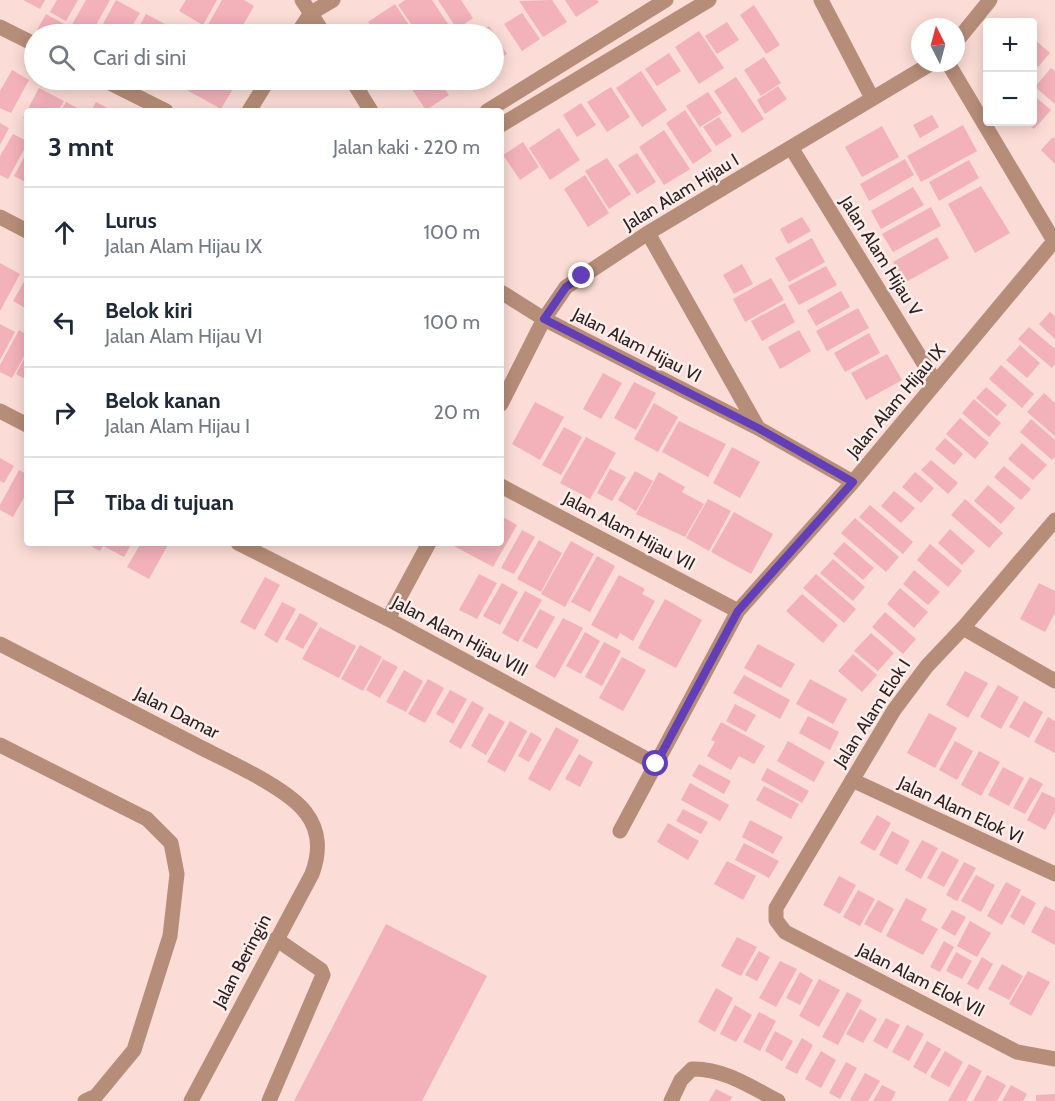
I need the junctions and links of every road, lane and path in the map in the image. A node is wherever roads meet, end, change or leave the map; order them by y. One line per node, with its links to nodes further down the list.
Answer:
1 (302, 0): 7 (street)
2 (333, 0): 7 (street)
3 (666, 0): 22 (street)
4 (710, 0): 23 (street)
5 (822, 0): 18 (street)
6 (990, 0): 11 (street)
7 (310, 13): 8 (street); 9 (street)
8 (303, 24)
9 (317, 24)
10 (0, 27): 12 (street)
11 (965, 31)
12 (24, 39)
13 (917, 72): 18 (street, Jalan Alam Hijau I)
14 (953, 72): 28 (street)
15 (124, 90): 19 (street)
16 (262, 90): 20 (street)
17 (358, 90): 21 (street)
18 (872, 98): 24 (street, Jalan Alam Hijau I)
19 (160, 108)
20 (251, 108)
21 (370, 108)
22 (492, 108)
23 (504, 123)
24 (792, 148): 27 (street, Jalan Alam Hijau I); 31 (street, Jalan Alam Hijau V)
25 (0, 217): 26 (street)
26 (24, 229)
27 (648, 233): 30 (street, Jalan Alam Hijau I); 35 (street, Jalan Alam Hijau VI)
28 (1055, 241): 31 (street, Jalan Alam Hijau IX)
29 (504, 294): 30 (street, Jalan Alam Hijau VI)
30 (544, 319): 32 (street, Jalan Alam Hijau I); 35 (street, Jalan Alam Hijau VI)
31 (936, 384): 36 (street, Jalan Alam Hijau IX)
32 (504, 398)
33 (0, 411): 34 (street)
34 (24, 423)
35 (758, 428): 36 (street, Jalan Alam Hijau VI)
36 (853, 482): 41 (street, Jalan Alam Hijau IX)
37 (504, 488): 41 (street, Jalan Alam Hijau VII)
38 (1055, 520): 43 (street, Jalan Alam Elok I)
39 (246, 546): 42 (street, Jalan Alam Hijau VIII)
40 (427, 546): 42 (street)
41 (738, 611): 47 (street, Jalan Alam Hijau IX)
42 (388, 619): 47 (street, Jalan Alam Hijau VIII)
43 (963, 628): 45 (street); 48 (street, Jalan Alam Elok I)
44 (0, 644): 50 (street, Jalan Damar)
45 (1055, 681)
46 (0, 745): 55 (street)
47 (656, 764): 49 (street, Jalan Alam Hijau IX)
48 (852, 780): 51 (street, Jalan Alam Elok VI); 52 (street, Jalan Alam Elok I)
49 (620, 831)
50 (317, 837): 53 (street, Jalan Beringin)
51 (1055, 874)
52 (776, 920): 54 (street, Jalan Alam Elok VII)
53 (276, 939): 56 (street, Jalan Beringin); 57 (street)
54 (1055, 1059)
55 (85, 1101)
56 (190, 1101)
57 (269, 1101)
58 (671, 1101): 59 (street)
59 (778, 1101)

